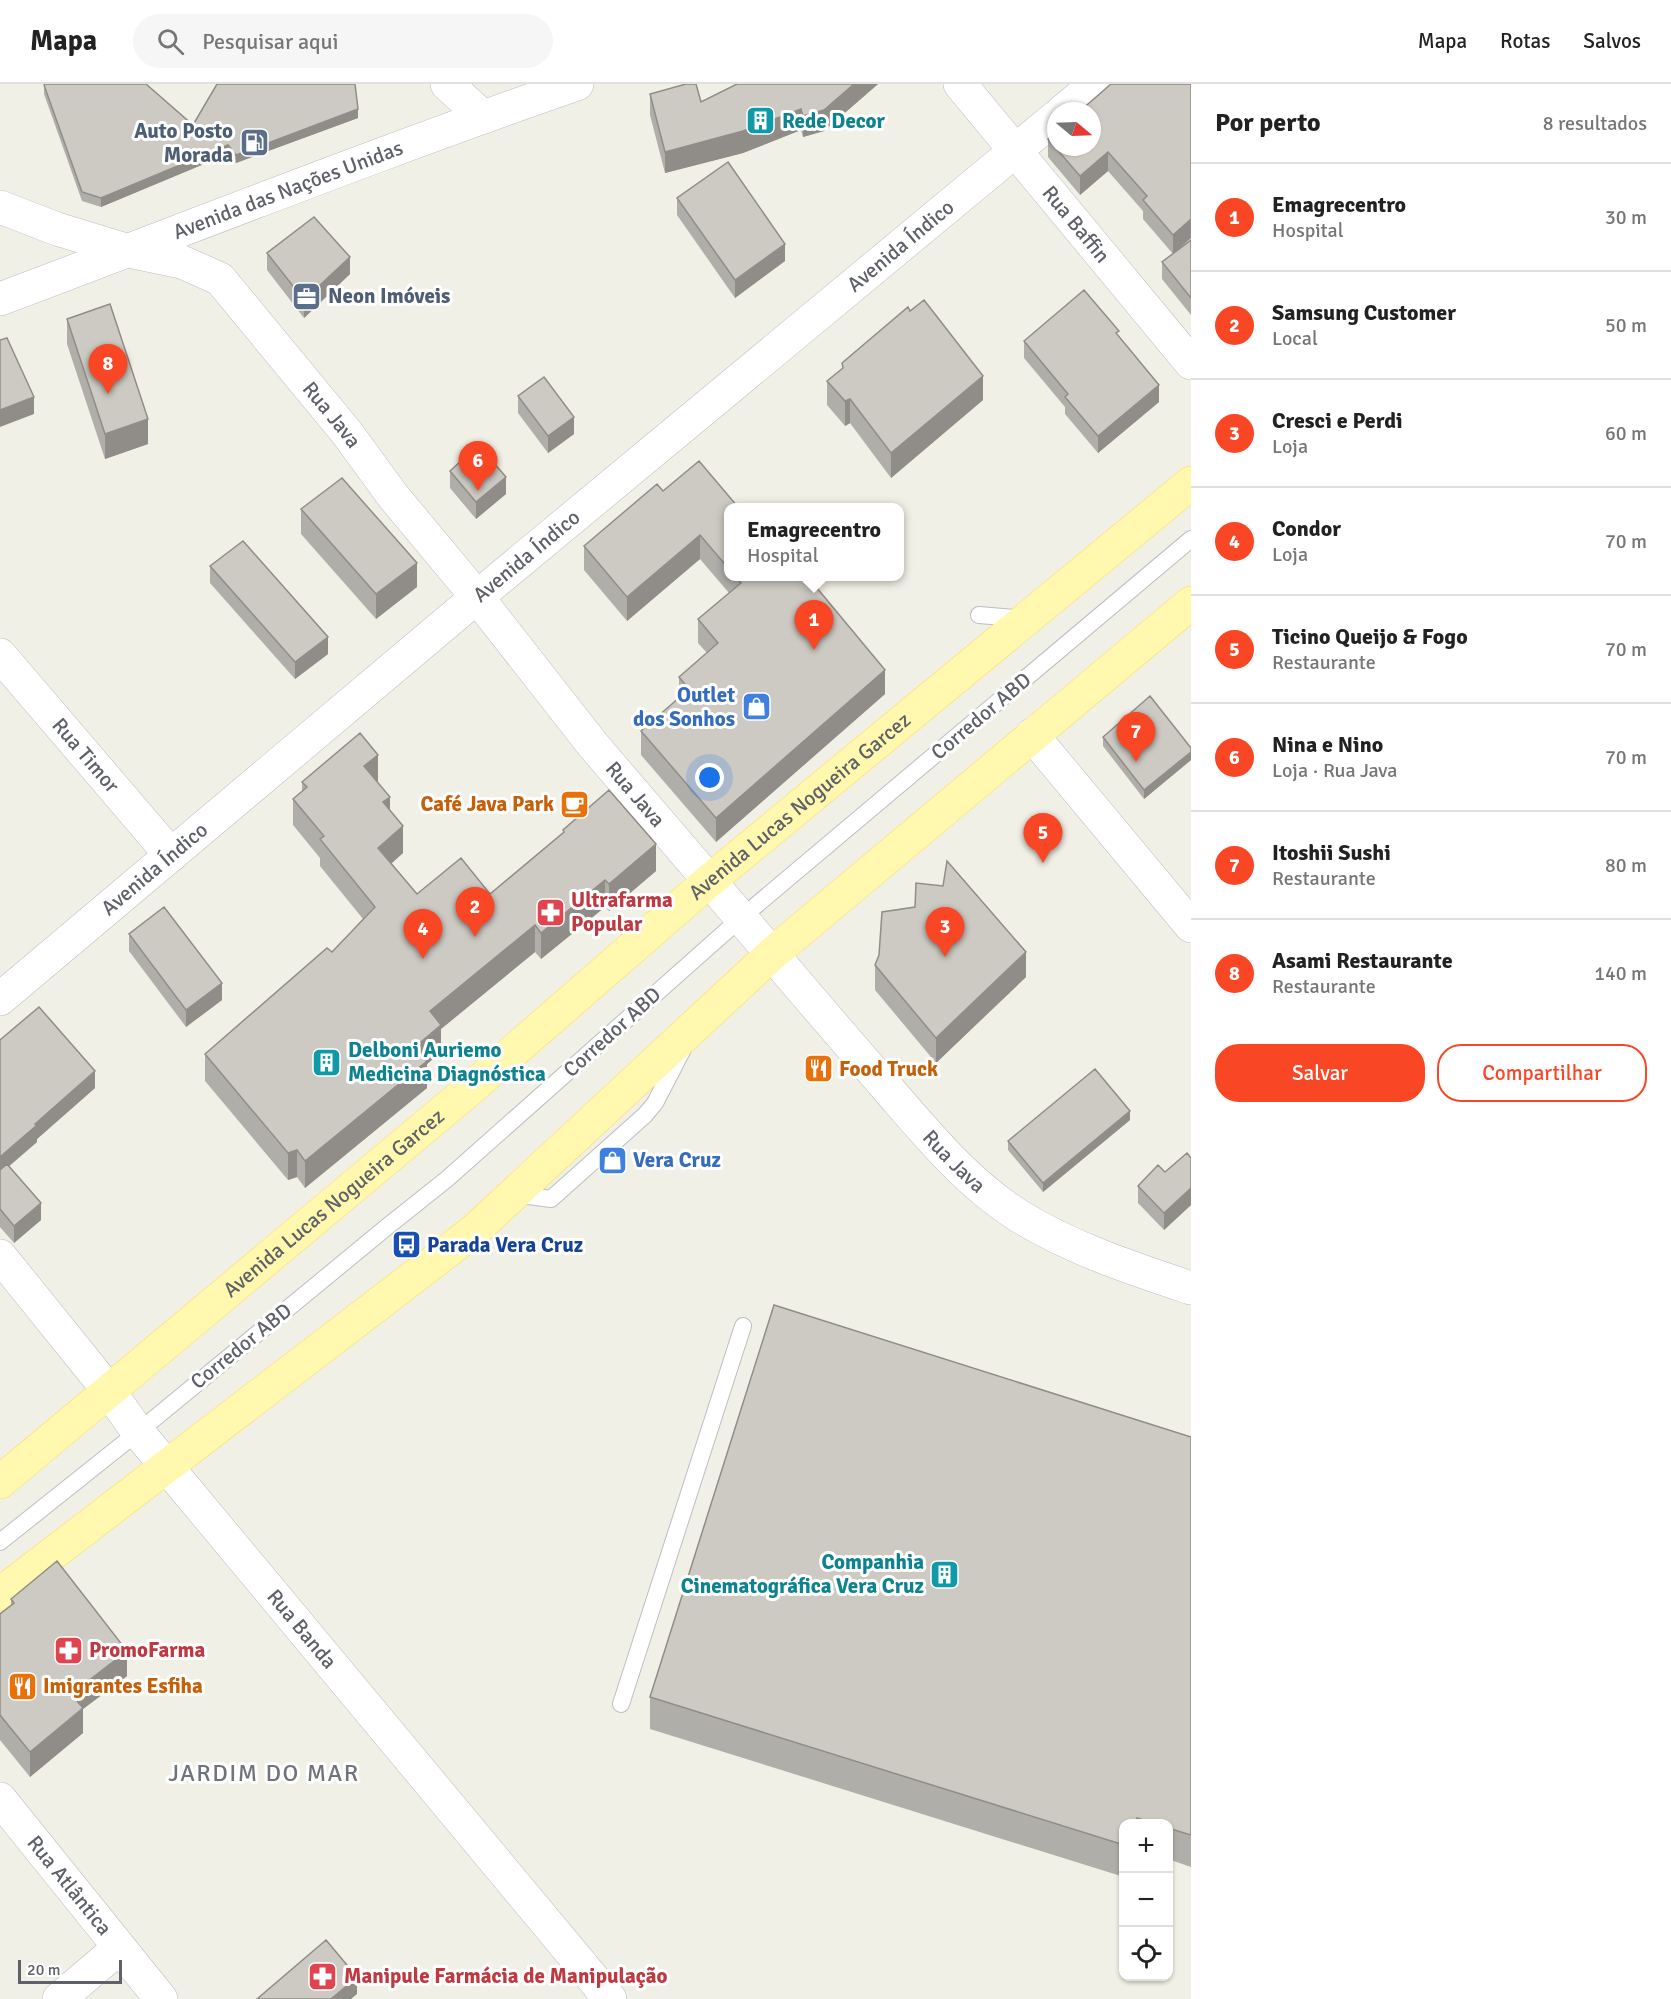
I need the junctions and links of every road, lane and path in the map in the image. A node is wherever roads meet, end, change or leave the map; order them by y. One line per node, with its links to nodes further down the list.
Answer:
1 (447, 84): 6 (street)
2 (577, 84): 6 (street, Avenida das Nações Unidas)
3 (960, 84): 8 (street, Rua Baffin)
4 (1096, 84): 5 (street)
5 (1074, 102)
6 (483, 117): 10 (street, Avenida das Nações Unidas)
7 (1047, 124): 8 (street, Avenida Índico)
8 (1014, 152): 12 (street, Rua Baffin); 15 (street, Avenida Índico)
9 (0, 207): 10 (street, Rua Java)
10 (129, 251): 11 (street, Avenida das Nações Unidas); 15 (street, Rua Java)
11 (0, 299)
12 (1191, 363)
13 (1191, 483): 18 (main road, Avenida Lucas Nogueira Garcez)
14 (1191, 539): 23 (lane, Corredor ABD)
15 (477, 597): 21 (street, Avenida Índico); 22 (street, Rua Java)
16 (1191, 603): 20 (main road)
17 (980, 615): 18 (lane)
18 (1027, 619): 22 (main road, Avenida Lucas Nogueira Garcez)
19 (0, 655): 21 (street, Rua Timor)
20 (1032, 735): 24 (street); 25 (main road)
21 (171, 855): 26 (street, Avenida Índico)
22 (709, 881): 23 (street, Rua Java); 30 (main road, Avenida Lucas Nogueira Garcez)
23 (741, 918): 25 (street, Rua Java); 31 (lane, Corredor ABD)
24 (1191, 926)
25 (772, 954): 28 (street, Rua Java); 32 (main road)
26 (0, 999)
27 (0, 1256): 30 (street, Rua Banda)
28 (1191, 1288)
29 (743, 1326): 36 (lane)
30 (109, 1391): 31 (street, Rua Banda); 33 (main road, Avenida Lucas Nogueira Garcez)
31 (138, 1432): 32 (street, Rua Banda); 34 (lane, Corredor ABD)
32 (167, 1466): 35 (main road); 41 (street, Rua Banda)
33 (0, 1482)
34 (0, 1542)
35 (0, 1594)
36 (621, 1704)
37 (0, 1799): 38 (street, Rua Atlântica)
38 (119, 1948): 39 (street); 40 (street, Rua Atlântica)
39 (59, 1999)
40 (160, 1999)
41 (610, 1999)

